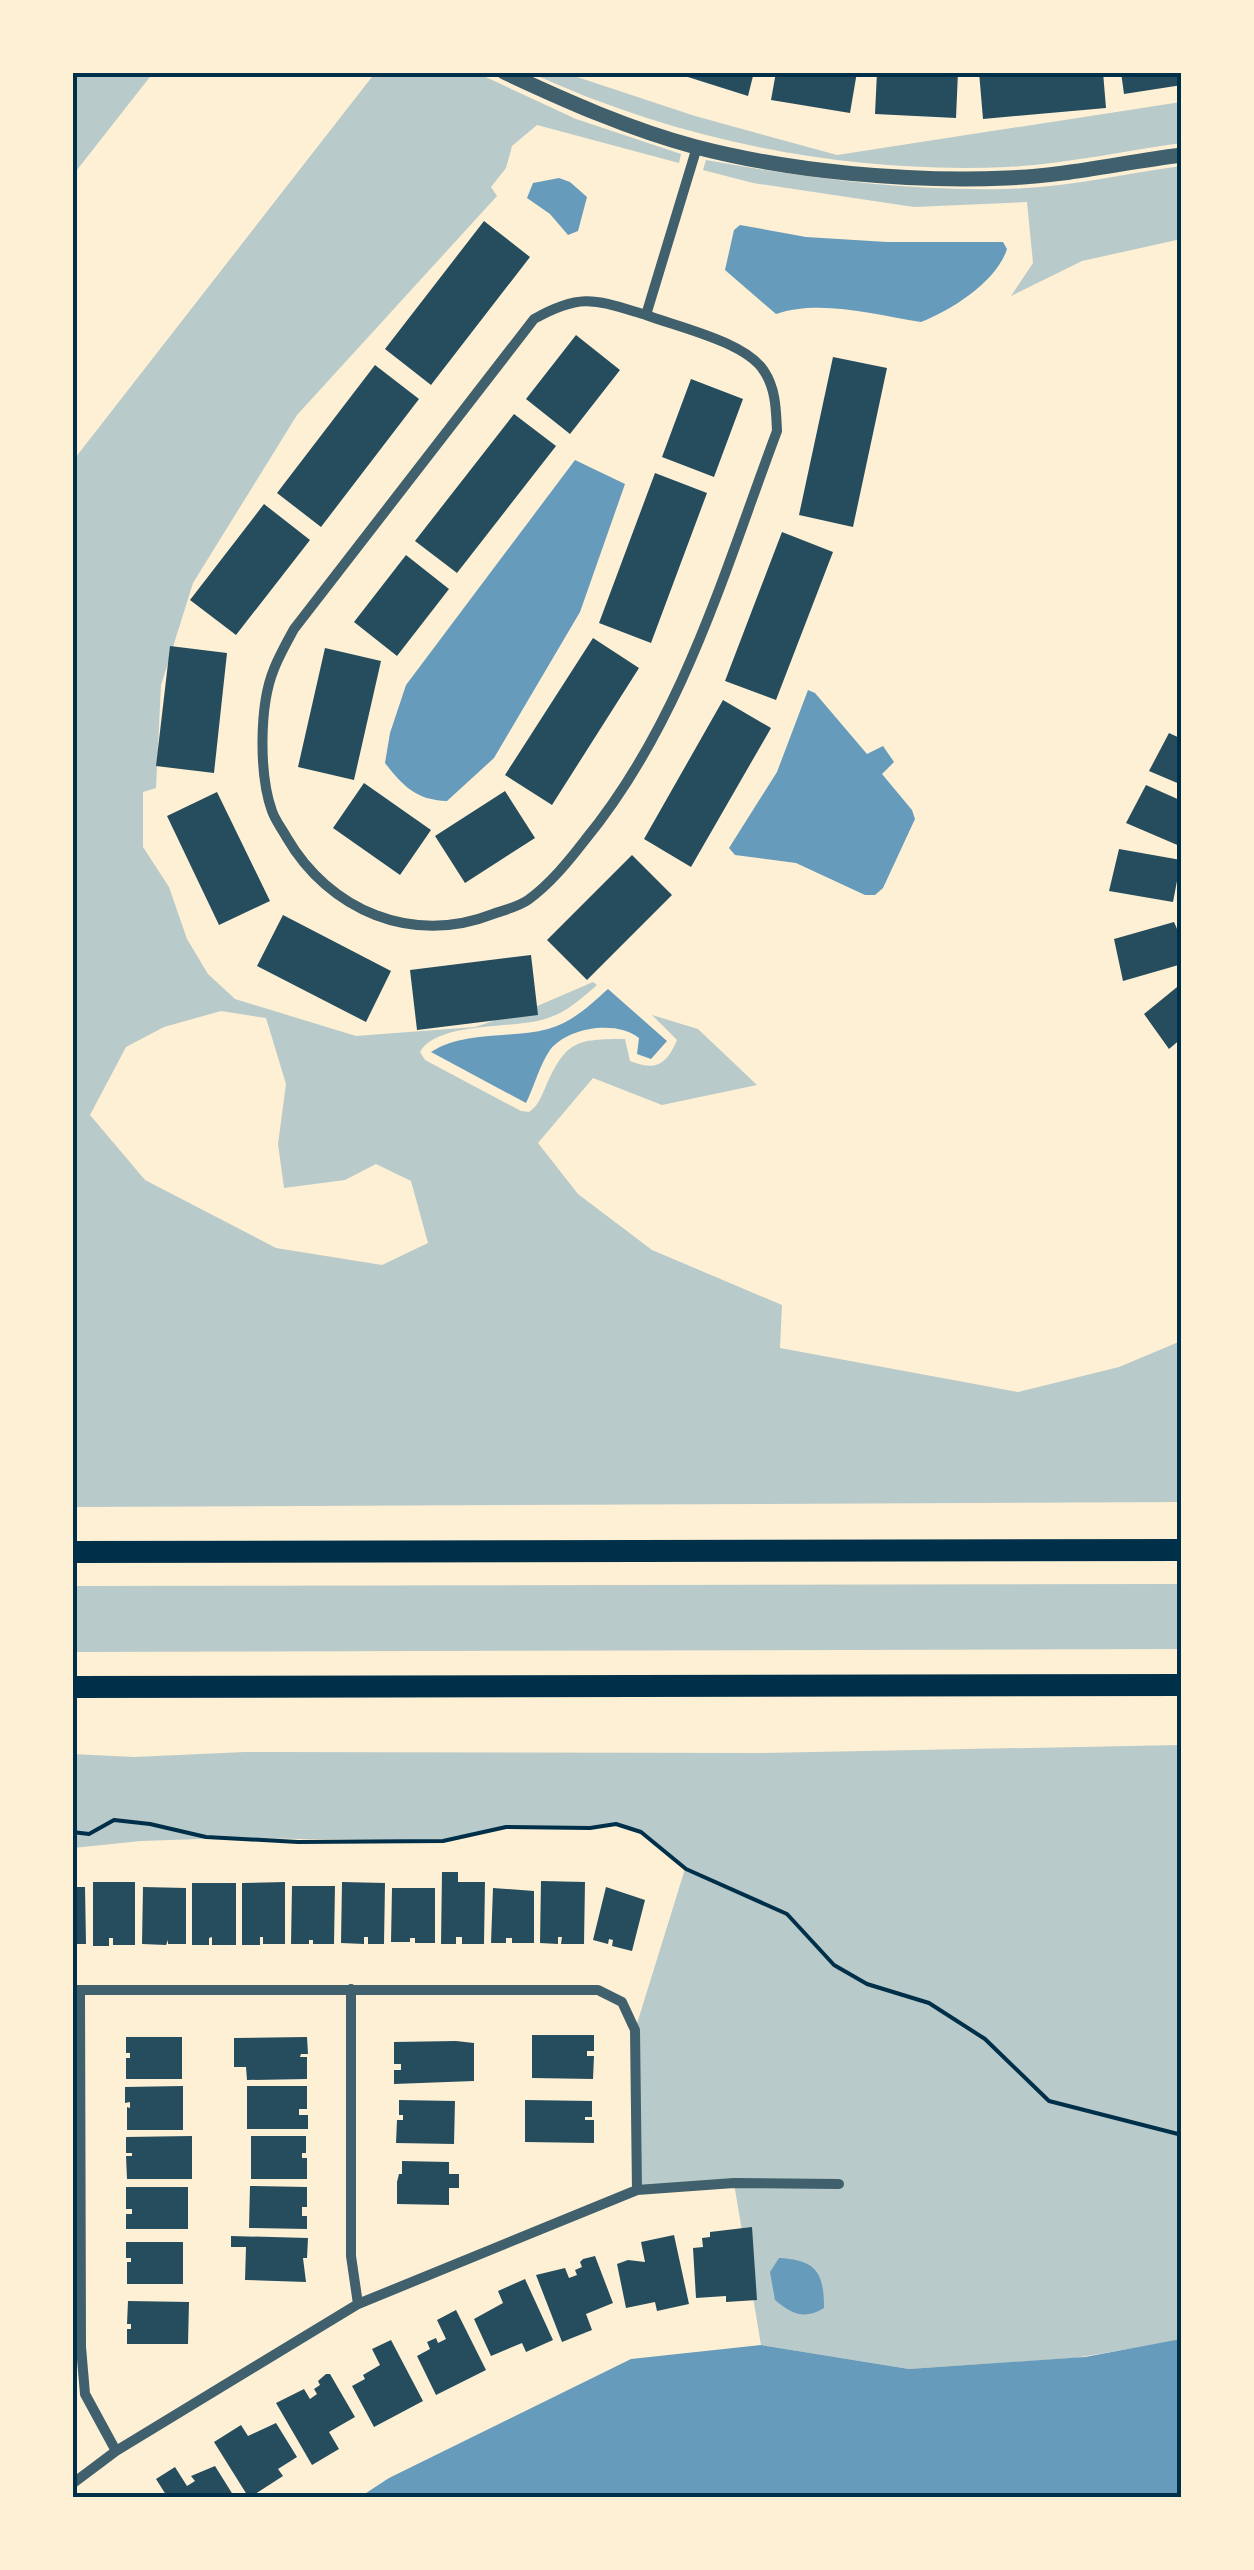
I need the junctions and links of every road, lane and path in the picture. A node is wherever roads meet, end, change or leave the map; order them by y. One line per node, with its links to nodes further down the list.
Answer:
1 (504, 72): 2 (street)
2 (697, 147): 3 (street); 4 (street)
3 (1182, 155)
4 (646, 315): 4 (street)
5 (1182, 1550): 6 (highway)
6 (72, 1552)
7 (1182, 1685): 8 (highway)
8 (72, 1687)
9 (72, 1832): 12 (path)
10 (351, 1988): 11 (street); 14 (street); 15 (street)
11 (76, 1990): 16 (street)
12 (1182, 2135)
13 (839, 2184): 14 (street)
14 (637, 2190): 15 (street)
15 (358, 2304): 16 (street)
16 (116, 2451): 17 (street)
17 (72, 2484)

